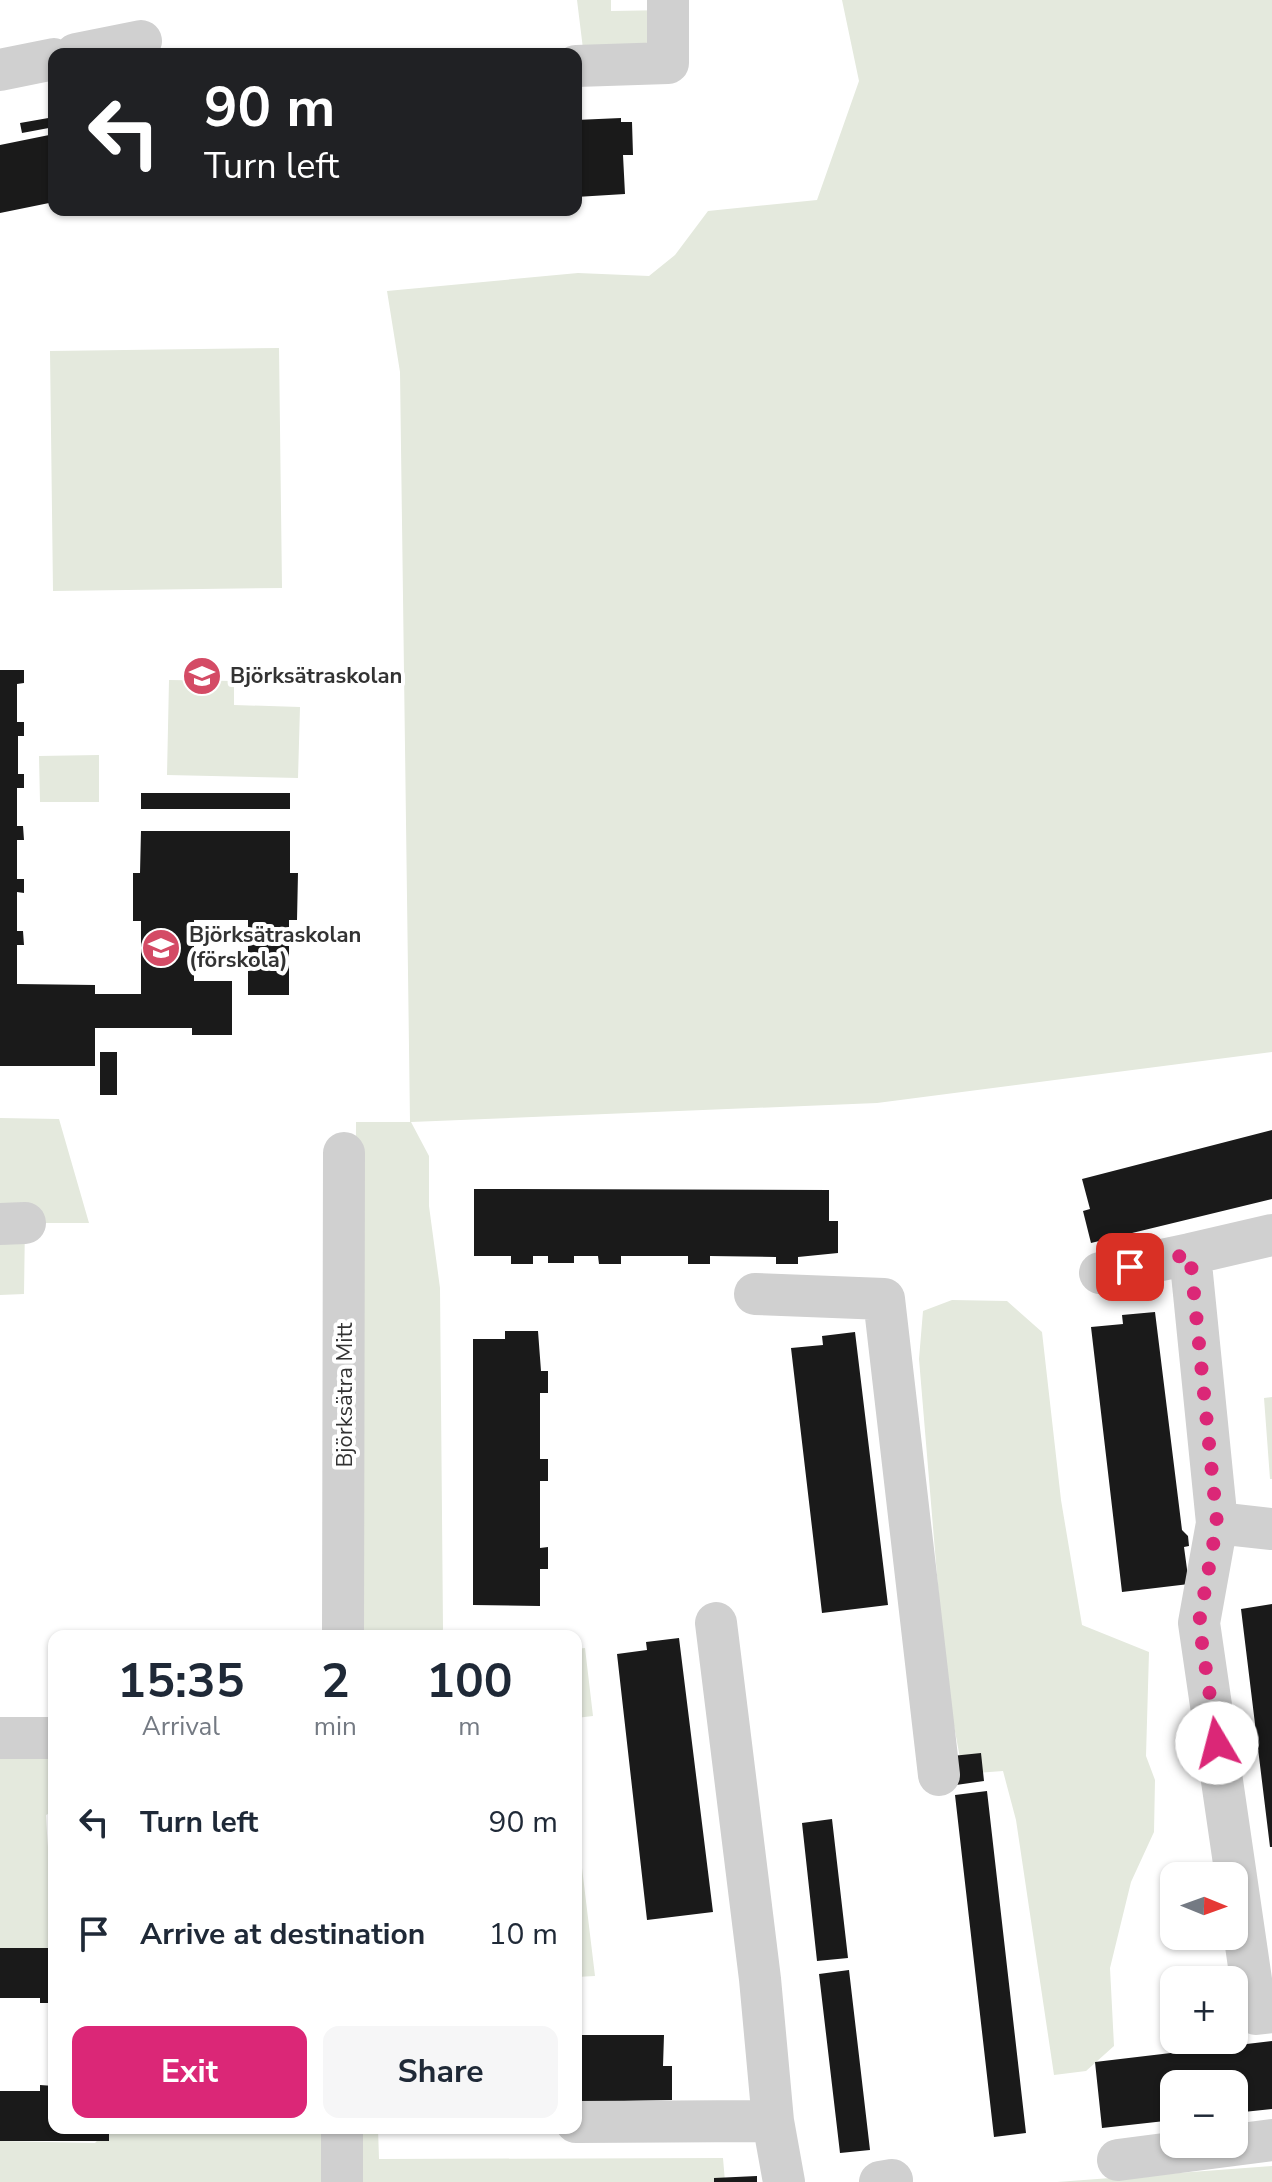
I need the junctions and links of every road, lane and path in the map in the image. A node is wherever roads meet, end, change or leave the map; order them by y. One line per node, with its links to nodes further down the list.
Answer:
1 (668, 0): 5 (street)
2 (141, 41): 3 (street)
3 (106, 48)
4 (48, 60): 6 (street)
5 (582, 66)
6 (0, 70)
7 (344, 1153): 15 (street, Björksätra Mitt)
8 (1272, 1235): 9 (street)
9 (1190, 1254): 10 (street); 12 (street)
10 (1100, 1273)
11 (755, 1294): 18 (street)
12 (1217, 1523): 13 (street); 19 (street)
13 (1272, 1529)
14 (716, 1623): 20 (street)
15 (343, 1630)
16 (0, 1738): 17 (street)
17 (48, 1738)
18 (939, 1775)
19 (1272, 2012)
20 (773, 2121): 21 (street); 26 (street)
21 (582, 2122)
22 (342, 2134): 25 (street)
23 (1272, 2140): 24 (street)
24 (1118, 2160)
25 (342, 2182)
26 (784, 2182)

